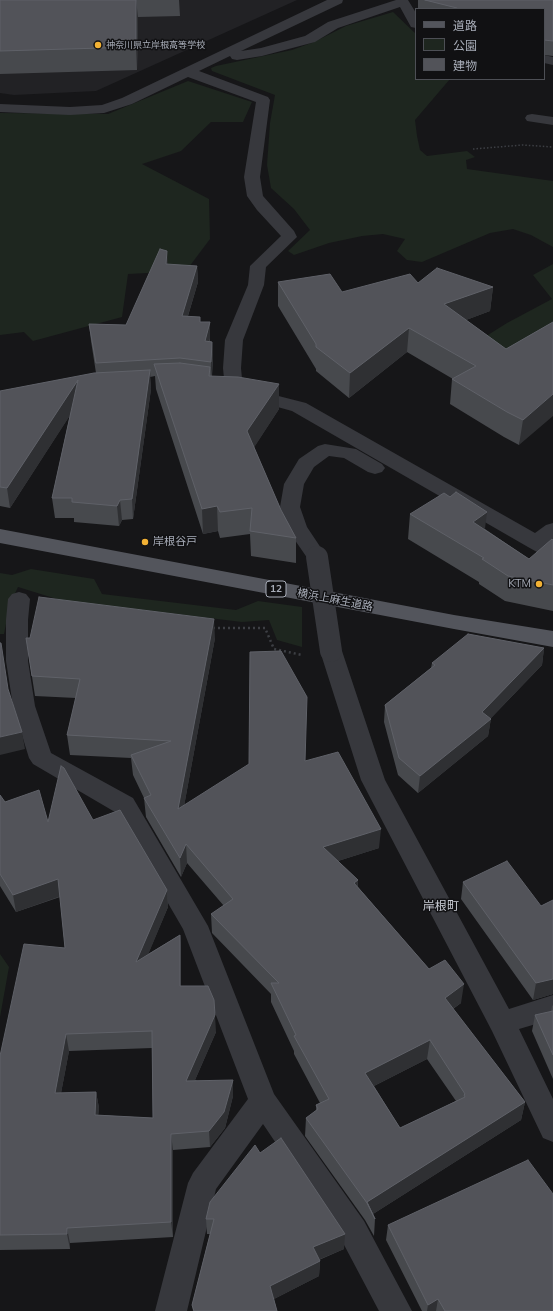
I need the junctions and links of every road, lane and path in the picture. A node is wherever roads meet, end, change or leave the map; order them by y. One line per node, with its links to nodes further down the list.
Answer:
1 (337, 0): 4 (street)
2 (402, 1): 3 (street); 4 (street)
3 (415, 22)
4 (218, 57): 5 (street)
5 (188, 72): 6 (street); 9 (street)
6 (0, 108)
7 (553, 147): 8 (path)
8 (473, 149)
9 (440, 488): 12 (street); 17 (street, bridge)
10 (553, 530): 12 (street)
11 (0, 536): 16 (main road, 横浜上麻生道路 / 12)
12 (535, 542): 13 (street)
13 (553, 552)
14 (19, 599): 20 (street)
15 (211, 628): 17 (path)
16 (553, 639)
17 (333, 655): 19 (street)
18 (553, 1007): 19 (street)
19 (502, 1023): 21 (street)
20 (263, 1101): 22 (street); 23 (street)
21 (553, 1129)
22 (171, 1311)
23 (396, 1311)

